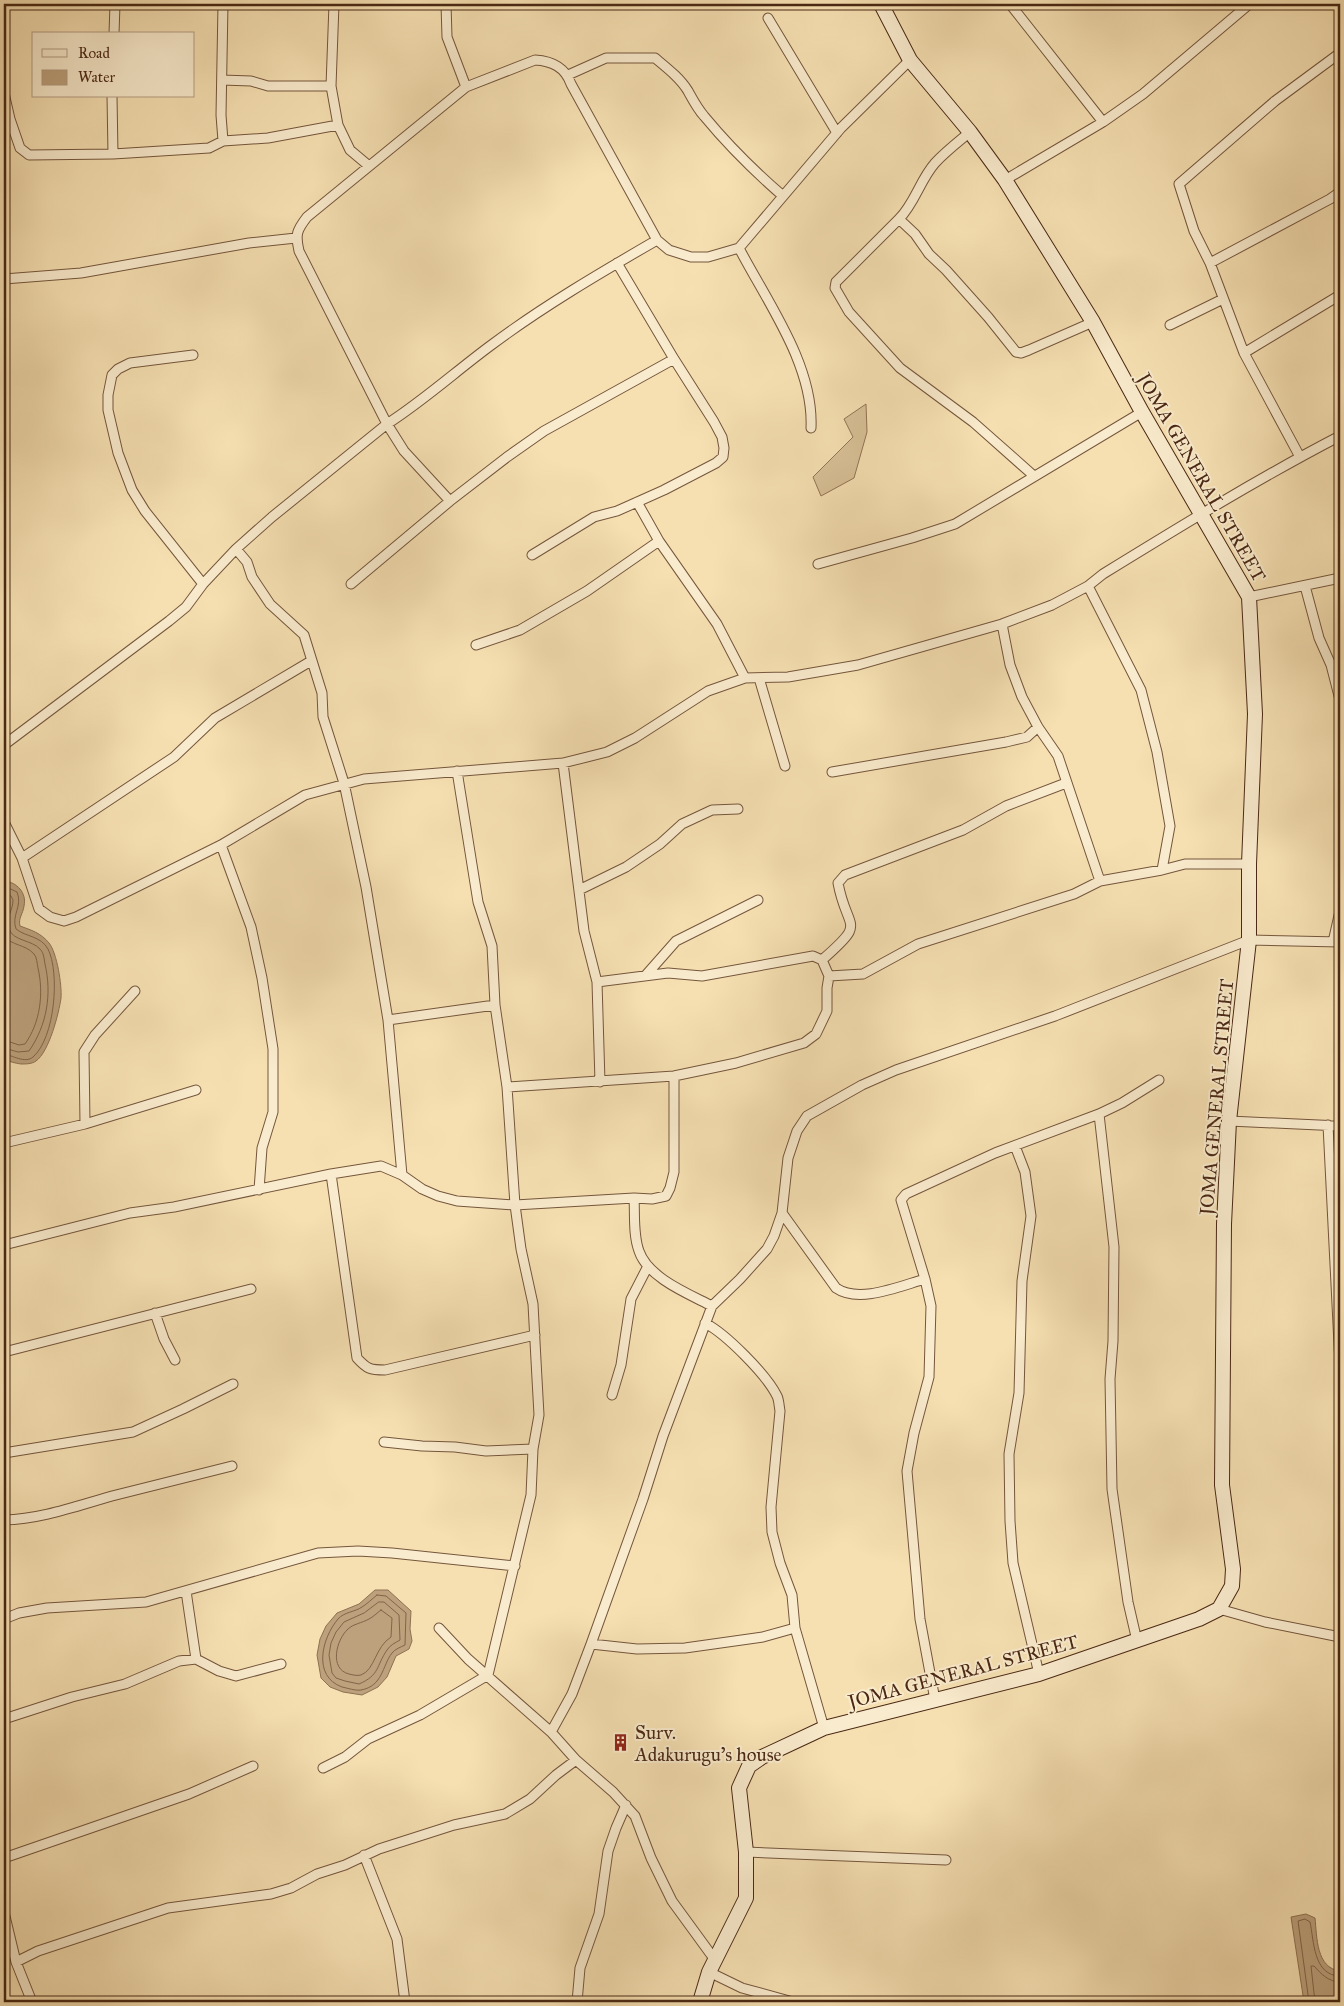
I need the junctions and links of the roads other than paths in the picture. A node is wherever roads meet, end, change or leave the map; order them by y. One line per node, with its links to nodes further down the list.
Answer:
1 (6, 4): 9 (street)
2 (115, 4): 11 (street)
3 (223, 4): 15 (street)
4 (334, 4): 16 (street)
5 (446, 4): 17 (street)
6 (881, 4): 13 (street, JOMA GENERAL STREET)
7 (1010, 4): 20 (street)
8 (1247, 6): 20 (street)
9 (4, 11)
10 (768, 18): 23 (street)
11 (114, 32)
12 (1340, 53): 35 (street)
13 (910, 60): 22 (street, JOMA GENERAL STREET); 23 (street)
14 (568, 75): 17 (street); 29 (street); 32 (street)
15 (222, 80): 16 (street); 24 (street)
16 (330, 86): 21 (street)
17 (466, 87): 26 (street)
18 (4, 93): 25 (street)
19 (112, 98): 25 (street)
20 (1103, 122): 27 (street)
21 (338, 125): 24 (street); 26 (street)
22 (970, 132): 27 (street, JOMA GENERAL STREET); 30 (street)
23 (837, 133): 29 (street)
24 (223, 141): 25 (street)
25 (113, 154)
26 (369, 166): 31 (street)
27 (1005, 180): 39 (street, JOMA GENERAL STREET)
28 (1340, 192): 35 (street)
29 (783, 196): 33 (street)
30 (899, 219): 39 (street); 49 (street)
31 (296, 238): 36 (street); 45 (street)
32 (657, 240): 33 (street); 34 (street)
33 (739, 248): 46 (street)
34 (617, 263): 43 (street); 45 (street)
35 (1210, 263): 38 (street)
36 (4, 279)
37 (1340, 295): 41 (street)
38 (1223, 299): 40 (street); 41 (street)
39 (1093, 322): 44 (street, JOMA GENERAL STREET)
40 (1170, 325)
41 (1244, 353): 48 (street)
42 (193, 355): 58 (street)
43 (674, 359): 50 (street); 51 (street)
44 (1142, 412): 49 (street); 52 (street, JOMA GENERAL STREET)
45 (387, 424): 50 (street); 54 (street)
46 (811, 428)
47 (1340, 436): 48 (street)
48 (1300, 457): 52 (street)
49 (1034, 476): 56 (street)
50 (450, 501): 59 (street)
51 (637, 502): 53 (street); 55 (street)
52 (1202, 513): 60 (street); 62 (street, JOMA GENERAL STREET)
53 (659, 541): 64 (street); 66 (street)
54 (236, 549): 58 (street); 65 (street)
55 (532, 555)
56 (818, 564)
57 (1340, 578): 61 (street)
58 (203, 584): 70 (street)
59 (351, 584)
60 (1088, 586): 63 (street); 82 (street)
61 (1306, 586): 62 (street); 68 (street)
62 (1249, 597): 81 (street, JOMA GENERAL STREET)
63 (1002, 624): 67 (street); 69 (street)
64 (476, 645)
65 (311, 661): 75 (street); 80 (street)
66 (746, 678): 67 (street); 71 (street)
67 (759, 678): 72 (street)
68 (1340, 700)
69 (1038, 727): 74 (street); 76 (street)
70 (4, 745)
71 (563, 762): 73 (street); 84 (street)
72 (785, 766)
73 (457, 771): 75 (street); 94 (street)
74 (832, 772)
75 (344, 783): 79 (street); 95 (street)
76 (1066, 783): 83 (street); 89 (street)
77 (738, 809): 84 (street)
78 (4, 822): 80 (street)
79 (221, 845): 80 (street); 110 (street)
80 (22, 858)
81 (1249, 864): 82 (street); 87 (street, JOMA GENERAL STREET)
82 (1162, 870): 83 (street)
83 (1100, 881): 91 (street)
84 (579, 890): 92 (street)
85 (758, 900): 90 (street)
86 (1340, 911): 88 (street)
87 (1249, 940): 88 (street); 102 (street, JOMA GENERAL STREET); 113 (street)
88 (1337, 942)
89 (822, 960): 90 (street); 91 (street)
90 (646, 975): 92 (street)
91 (829, 976): 96 (street)
92 (597, 982): 98 (street)
93 (135, 991): 103 (street)
94 (495, 1005): 95 (street); 99 (street)
95 (388, 1020): 109 (street)
96 (674, 1076): 98 (street); 111 (street)
97 (1159, 1080): 101 (street)
98 (600, 1082): 99 (street)
99 (507, 1086): 112 (street)
100 (196, 1090): 103 (street)
101 (1099, 1114): 107 (street); 139 (street)
102 (1229, 1121): 104 (street); 134 (street, JOMA GENERAL STREET)
103 (85, 1124): 106 (street)
104 (1328, 1125): 105 (street); 124 (street)
105 (1340, 1126)
106 (4, 1143)
107 (1016, 1146): 116 (street); 143 (street)
108 (332, 1174): 109 (street); 110 (street); 121 (street)
109 (402, 1176): 112 (street)
110 (259, 1190): 114 (street)
111 (634, 1198): 112 (street); 115 (street)
112 (515, 1205): 121 (street)
113 (782, 1212): 116 (street); 118 (street)
114 (4, 1245)
115 (648, 1266): 118 (street); 126 (street)
116 (925, 1279): 145 (street)
117 (251, 1289): 119 (street)
118 (712, 1306): 120 (street)
119 (155, 1313): 122 (street); 123 (street)
120 (704, 1323): 137 (street); 140 (street)
121 (535, 1335): 128 (street)
122 (4, 1352)
123 (175, 1360)
124 (1340, 1364)
125 (233, 1384): 129 (street)
126 (612, 1395)
127 (384, 1442): 128 (street)
128 (533, 1448): 132 (street)
129 (4, 1453)
130 (232, 1466): 131 (street)
131 (4, 1520)
132 (515, 1566): 133 (street); 144 (street)
133 (186, 1591): 135 (street); 141 (street)
134 (1219, 1609): 138 (street); 139 (street, JOMA GENERAL STREET)
135 (4, 1619)
136 (439, 1628): 144 (street)
137 (794, 1628): 140 (street); 147 (street)
138 (1340, 1638)
139 (1137, 1641): 143 (street, JOMA GENERAL STREET)
140 (591, 1644): 148 (street)
141 (196, 1659): 142 (street); 146 (street)
142 (281, 1664)
143 (1040, 1674): 145 (street, JOMA GENERAL STREET)
144 (488, 1675): 148 (street); 151 (street)
145 (935, 1700): 147 (street, JOMA GENERAL STREET)
146 (4, 1719)
147 (824, 1728): 153 (street, JOMA GENERAL STREET)
148 (550, 1732): 149 (street)
149 (576, 1760): 152 (street); 154 (street)
150 (253, 1766): 155 (street)
151 (323, 1768)
152 (626, 1805): 159 (street); 162 (street)
153 (746, 1852): 156 (street); 159 (street, JOMA GENERAL STREET)
154 (364, 1855): 158 (street); 161 (street)
155 (4, 1858)
156 (946, 1860)
157 (4, 1912): 158 (street)
158 (16, 1962): 160 (street)
159 (712, 1966): 163 (street, JOMA GENERAL STREET); 164 (street)
160 (32, 2002)
161 (405, 2002)
162 (577, 2002)
163 (700, 2002)
164 (793, 2002)

